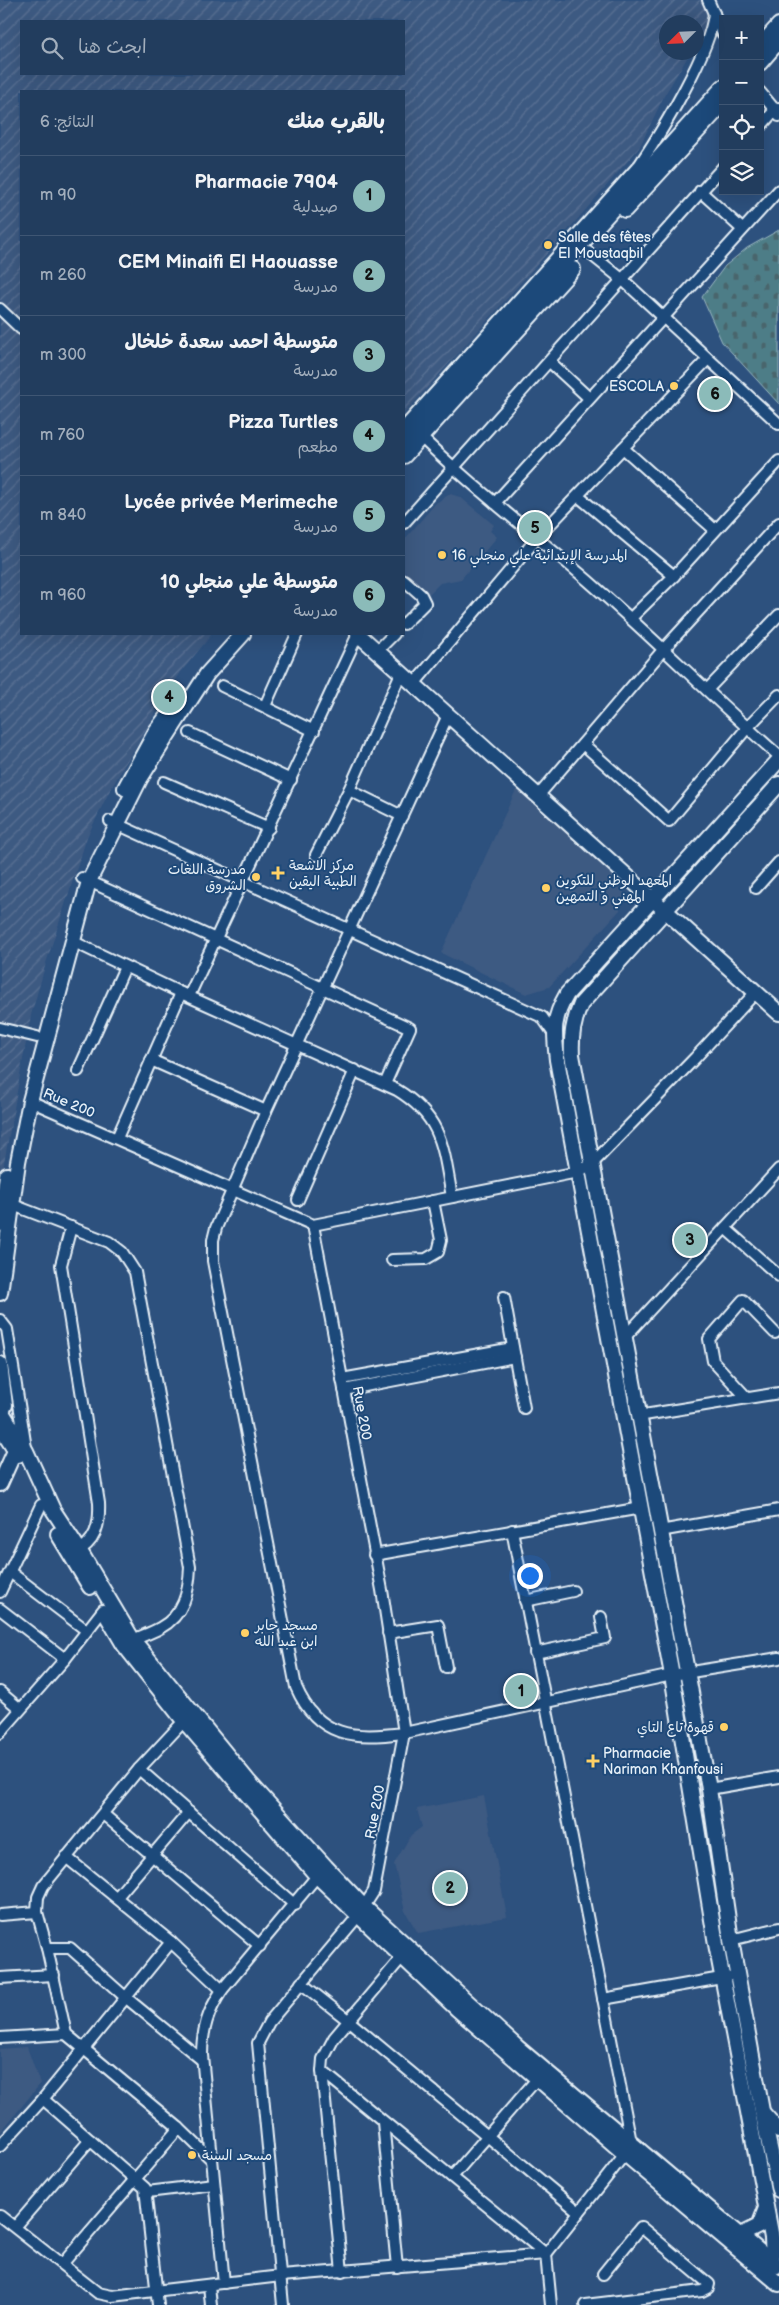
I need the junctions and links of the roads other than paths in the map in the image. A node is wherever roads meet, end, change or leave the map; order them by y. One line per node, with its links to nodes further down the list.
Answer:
1 (708, 0): 2 (street)
2 (714, 13): 3 (street); 26 (street)
3 (719, 25)
4 (779, 25): 5 (main road)
5 (764, 42)
6 (779, 42): 7 (main road)
7 (762, 60)
8 (719, 91): 26 (main road)
9 (764, 96): 11 (street)
10 (722, 105): 17 (main road)
11 (778, 112): 12 (street)
12 (764, 123)
13 (719, 171): 15 (street)
14 (779, 190): 16 (street)
15 (700, 191): 16 (street); 18 (street)
16 (742, 229): 20 (street)
17 (588, 252): 18 (street); 26 (main road)
18 (623, 280): 20 (street); 23 (street)
19 (0, 309): 21 (street)
20 (662, 318): 22 (street); 24 (street)
21 (20, 328)
22 (707, 360): 25 (street); 27 (street)
23 (550, 362): 24 (street); 30 (street)
24 (589, 398): 32 (street)
25 (779, 424)
26 (411, 429): 28 (main road); 30 (street)
27 (623, 448): 31 (street); 35 (street)
28 (405, 452)
29 (779, 462): 35 (street)
30 (455, 468): 32 (street); 33 (street)
31 (578, 496): 36 (street); 37 (street)
32 (495, 503): 36 (street)
33 (405, 522)
34 (779, 523): 48 (street)
35 (715, 530): 37 (street)
36 (538, 537): 40 (street); 51 (street)
37 (674, 576): 40 (street)
38 (405, 581): 41 (street)
39 (779, 615): 53 (street)
40 (631, 618): 48 (street)
41 (405, 623)
42 (232, 635): 69 (main road)
43 (242, 635): 69 (main road)
44 (297, 635): 55 (street)
45 (358, 635): 58 (street)
46 (359, 635): 49 (main road)
47 (393, 635): 49 (street)
48 (663, 650): 53 (street); 60 (street)
49 (378, 651): 50 (main road)
50 (401, 673): 51 (main road); 66 (street)
51 (414, 684): 56 (main road)
52 (222, 686): 55 (street)
53 (707, 690): 57 (street)
54 (779, 695): 57 (street)
55 (265, 706): 58 (street)
56 (448, 715): 67 (main road); 68 (street)
57 (747, 728): 60 (street); 61 (street)
58 (314, 731): 63 (street)
59 (190, 733): 63 (street)
60 (582, 744): 67 (street)
61 (779, 756)
62 (779, 760): 76 (main road)
63 (291, 780): 70 (street)
64 (164, 782): 70 (street)
65 (779, 784): 77 (main road)
66 (349, 790): 68 (street); 71 (street)
67 (538, 796): 76 (main road)
68 (402, 816): 78 (street)
69 (114, 822): 73 (main road); 74 (street)
70 (269, 828): 74 (street)
71 (316, 855)
72 (779, 862): 75 (street)
73 (86, 880): 79 (street); 80 (main road); 90 (main road)
74 (244, 882): 78 (street); 79 (street)
75 (756, 888)
76 (652, 899): 77 (main road); 85 (main road)
77 (665, 910): 83 (main road); 99 (main road)
78 (350, 930): 82 (street); 87 (street)
79 (216, 939): 82 (street); 84 (street)
80 (74, 942): 81 (street); 96 (main road)
81 (126, 967): 84 (street); 94 (street)
82 (324, 987): 91 (street); 95 (street)
83 (756, 992): 86 (main road); 99 (street)
84 (185, 995): 91 (street); 92 (street)
85 (560, 1007): 87 (street); 89 (main road)
86 (779, 1013)
87 (542, 1017): 89 (street)
88 (0, 1028): 90 (street)
89 (554, 1034): 101 (main road)
90 (37, 1037): 107 (main road)
91 (298, 1044): 93 (street); 97 (street)
92 (151, 1060): 97 (street); 98 (street)
93 (355, 1070): 95 (street); 104 (street)
94 (78, 1071)
95 (385, 1084): 103 (street)
96 (30, 1101): 98 (street, Rue 200); 106 (main road)
97 (266, 1112): 102 (street)
98 (117, 1138): 102 (street, Rue 200)
99 (592, 1164): 101 (street); 117 (main road)
100 (779, 1169): 110 (street)
101 (578, 1172): 103 (street); 131 (main road)
102 (233, 1189): 108 (street, Rue 200); 158 (street)
103 (452, 1197): 105 (street)
104 (298, 1200)
105 (433, 1201): 108 (street); 111 (street)
106 (13, 1205): 109 (street); 113 (main road)
107 (0, 1224)
108 (313, 1225): 120 (street, Rue 200)
109 (71, 1227): 135 (street); 146 (street)
110 (724, 1228): 112 (street); 117 (street)
111 (392, 1260)
112 (779, 1276)
113 (0, 1294)
114 (504, 1297): 118 (street)
115 (0, 1320): 128 (street)
116 (774, 1333): 123 (street)
117 (624, 1338): 126 (main road)
118 (514, 1353): 120 (street); 121 (street); 124 (street)
119 (0, 1364): 125 (main road)
120 (342, 1379): 121 (street, Rue 200)
121 (344, 1390): 136 (street, Rue 200)
122 (779, 1393): 123 (street)
123 (747, 1398): 126 (street)
124 (524, 1408)
125 (1, 1412): 128 (main road)
126 (638, 1416): 134 (main road)
127 (0, 1427): 128 (main road)
128 (21, 1447): 129 (main road); 130 (main road); 135 (main road)
129 (0, 1484)
130 (41, 1505): 135 (main road); 137 (street)
131 (641, 1508): 133 (street); 152 (main road)
132 (779, 1510): 134 (street)
133 (512, 1530): 136 (street); 140 (street)
134 (660, 1531): 151 (main road)
135 (75, 1553): 142 (main road); 146 (main road)
136 (374, 1555): 145 (street, Rue 200)
137 (10, 1572): 139 (street); 144 (street)
138 (573, 1591): 140 (street)
139 (0, 1592)
140 (525, 1601): 147 (street)
141 (0, 1609): 149 (street)
142 (103, 1610): 144 (street); 146 (main road)
143 (601, 1617): 147 (street)
144 (86, 1630): 149 (street)
145 (388, 1633): 150 (street); 158 (street, Rue 200)
146 (128, 1643): 156 (main road); 170 (main road)
147 (535, 1653): 154 (street)
148 (779, 1658): 151 (street)
149 (66, 1659): 155 (street)
150 (446, 1667)
151 (686, 1673): 152 (street); 161 (main road)
152 (672, 1675): 154 (street); 181 (main road)
153 (0, 1692): 155 (street)
154 (544, 1703): 158 (street); 185 (street)
155 (20, 1709): 157 (street)
156 (184, 1721): 159 (street); 166 (main road)
157 (0, 1733)
158 (404, 1733): 170 (street, Rue 200)
159 (139, 1769): 162 (street); 163 (street)
160 (779, 1777): 161 (street)
161 (709, 1788): 173 (main road)
162 (188, 1812): 164 (street); 168 (street)
163 (103, 1814): 164 (street); 165 (street)
164 (152, 1856): 167 (street); 175 (street)
165 (66, 1857): 167 (street); 169 (street)
166 (317, 1876): 168 (street); 170 (main road)
167 (117, 1897): 174 (street)
168 (295, 1905): 175 (street)
169 (37, 1912): 171 (street); 176 (street)
170 (361, 1912): 177 (main road); 182 (street, Rue 200); 202 (main road)
171 (0, 1915)
172 (779, 1928): 173 (street)
173 (731, 1940): 179 (main road)
174 (171, 1942): 183 (street); 184 (street)
175 (260, 1946): 183 (street)
176 (47, 1948): 178 (street); 184 (street)
177 (403, 1956): 186 (street); 192 (main road)
178 (54, 1975): 180 (street); 187 (street)
179 (737, 1976): 181 (street); 194 (main road)
180 (0, 1978)
181 (723, 1978): 185 (street); 200 (main road)
182 (301, 1983): 186 (street); 221 (street, Rue 200)
183 (222, 1990): 190 (street)
184 (124, 1996): 189 (street); 190 (street)
185 (603, 1999): 202 (street)
186 (349, 2021): 191 (street); 198 (street)
187 (66, 2034): 188 (street); 189 (street)
188 (0, 2038)
189 (82, 2048): 193 (street); 196 (street)
190 (202, 2060): 204 (street)
191 (322, 2071): 195 (street); 219 (street)
192 (538, 2079): 198 (street); 202 (main road)
193 (43, 2099): 199 (street); 201 (street)
194 (762, 2111): 197 (main road); 203 (main road)
195 (383, 2122): 205 (street); 218 (street)
196 (178, 2128): 204 (street); 206 (street)
197 (779, 2131)
198 (488, 2136): 205 (street); 211 (street)
199 (90, 2140): 206 (street); 213 (street)
200 (754, 2142): 203 (main road); 210 (main road)
201 (0, 2146)
202 (628, 2148): 211 (street); 214 (main road); 217 (main road)
203 (775, 2154): 207 (main road)
204 (210, 2159): 208 (street)
205 (452, 2177): 215 (street)
206 (136, 2179): 209 (street); 216 (street)
207 (778, 2180): 210 (main road)
208 (214, 2184): 209 (street); 222 (street)
209 (147, 2192): 225 (street)
210 (765, 2202): 214 (main road); 217 (main road)
211 (579, 2212): 215 (street)
212 (0, 2216): 213 (street)
213 (16, 2226): 216 (street)
214 (741, 2235): 217 (main road)
215 (546, 2254): 218 (street); 230 (street)
216 (63, 2263): 226 (street)
217 (775, 2265): 223 (main road)
218 (397, 2267): 219 (street)
219 (342, 2272): 221 (street)
220 (603, 2274): 231 (street)
221 (281, 2276): 222 (street); 229 (street, Rue 200)
222 (224, 2283): 224 (street)
223 (779, 2284)
224 (209, 2285): 225 (street); 228 (street)
225 (157, 2290): 226 (street); 227 (street)
226 (109, 2300)
227 (158, 2305)
228 (211, 2305)
229 (283, 2305)
230 (552, 2305)
231 (585, 2305)

